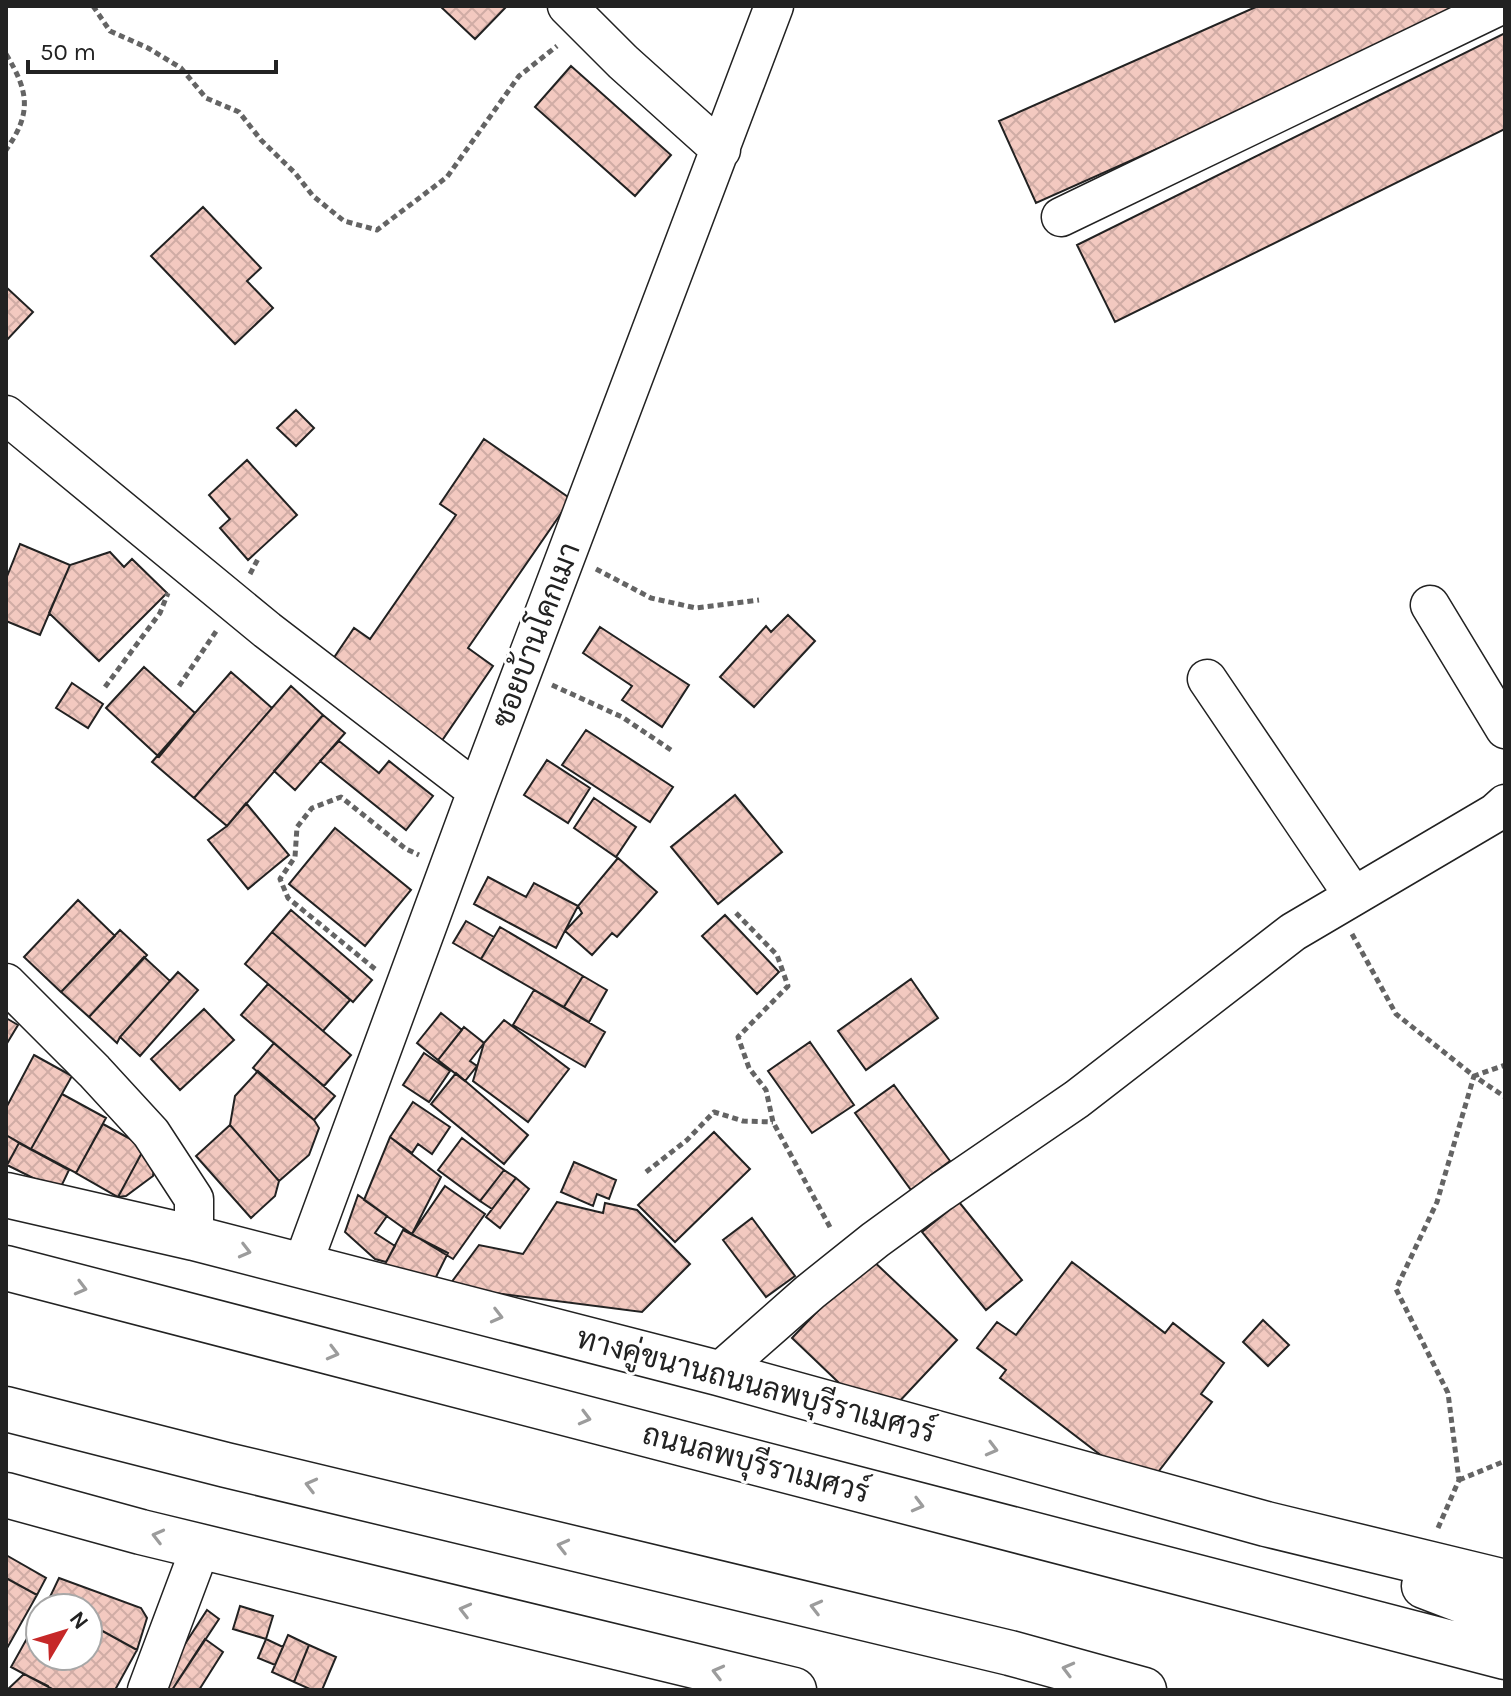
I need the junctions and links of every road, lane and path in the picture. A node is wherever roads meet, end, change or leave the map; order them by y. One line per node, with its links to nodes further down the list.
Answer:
1 (93, 6): 4 (path)
2 (774, 6): 7 (street, ซอยบ้านโคกเมา)
3 (1499, 6): 8 (street)
4 (576, 15): 7 (street)
5 (6, 54): 6 (path)
6 (6, 150)
7 (721, 150): 10 (street, ซอยบ้านโคกเมา)
8 (1061, 217)
9 (6, 415): 11 (street)
10 (568, 551): 12 (path); 15 (street, ซอยบ้านโคกเมา)
11 (178, 558): 13 (street); 18 (path)
12 (759, 600)
13 (234, 604): 17 (path); 21 (street)
14 (1430, 605): 19 (street)
15 (522, 673): 20 (path); 21 (street, ซอยบ้านโคกเมา)
16 (1207, 679): 24 (street)
17 (179, 686)
18 (105, 687)
19 (1505, 729)
20 (674, 752)
21 (477, 791): 23 (street, ซอยบ้านโคกเมา)
22 (1505, 804): 24 (street)
23 (448, 869): 27 (street, ซอยบ้านโคกเมา); 27 (path)
24 (1344, 900): 29 (path); 35 (street)
25 (736, 913): 31 (path)
26 (6, 983): 34 (street)
27 (403, 990): 36 (street, ซอยบ้านโคกเมา)
28 (1505, 1065): 29 (path)
29 (1474, 1076): 30 (path); 41 (path)
30 (1505, 1097)
31 (773, 1122): 32 (path); 35 (path)
32 (646, 1172)
33 (6, 1195): 34 (main road, ทางคู่ขนานถนนลพบุรีราเมศวร์)
34 (194, 1238): 36 (main road, ทางคู่ขนานถนนลพบุรีราเมศวร์, one-way to 36)
35 (848, 1261): 38 (street)
36 (302, 1266): 38 (main road, ทางคู่ขนานถนนลพบุรีราเมศวร์, one-way to 38)
37 (6, 1268): 48 (main road, ถนนลพบุรีราเมศวร์, one-way to 48)
38 (718, 1373): 43 (main road, ทางคู่ขนานถนนลพบุรีราเมศวร์, one-way to 43)
39 (6, 1409): 51 (main road, one-way to 39)
40 (1505, 1461): 41 (path)
41 (1459, 1480): 45 (path)
42 (6, 1495): 44 (main road, one-way to 42)
43 (1266, 1524): 45 (main road, ทางคู่ขนานถนนลพบุรีราเมศวร์); 47 (main road)
44 (201, 1546): 49 (street); 50 (main road, one-way to 44)
45 (1423, 1562): 46 (main road, ทางคู่ขนานถนนลพบุรีราเมศวร์)
46 (1505, 1582)
47 (1505, 1617)
48 (1505, 1657)
49 (147, 1690)
50 (794, 1690)
51 (1144, 1690)

